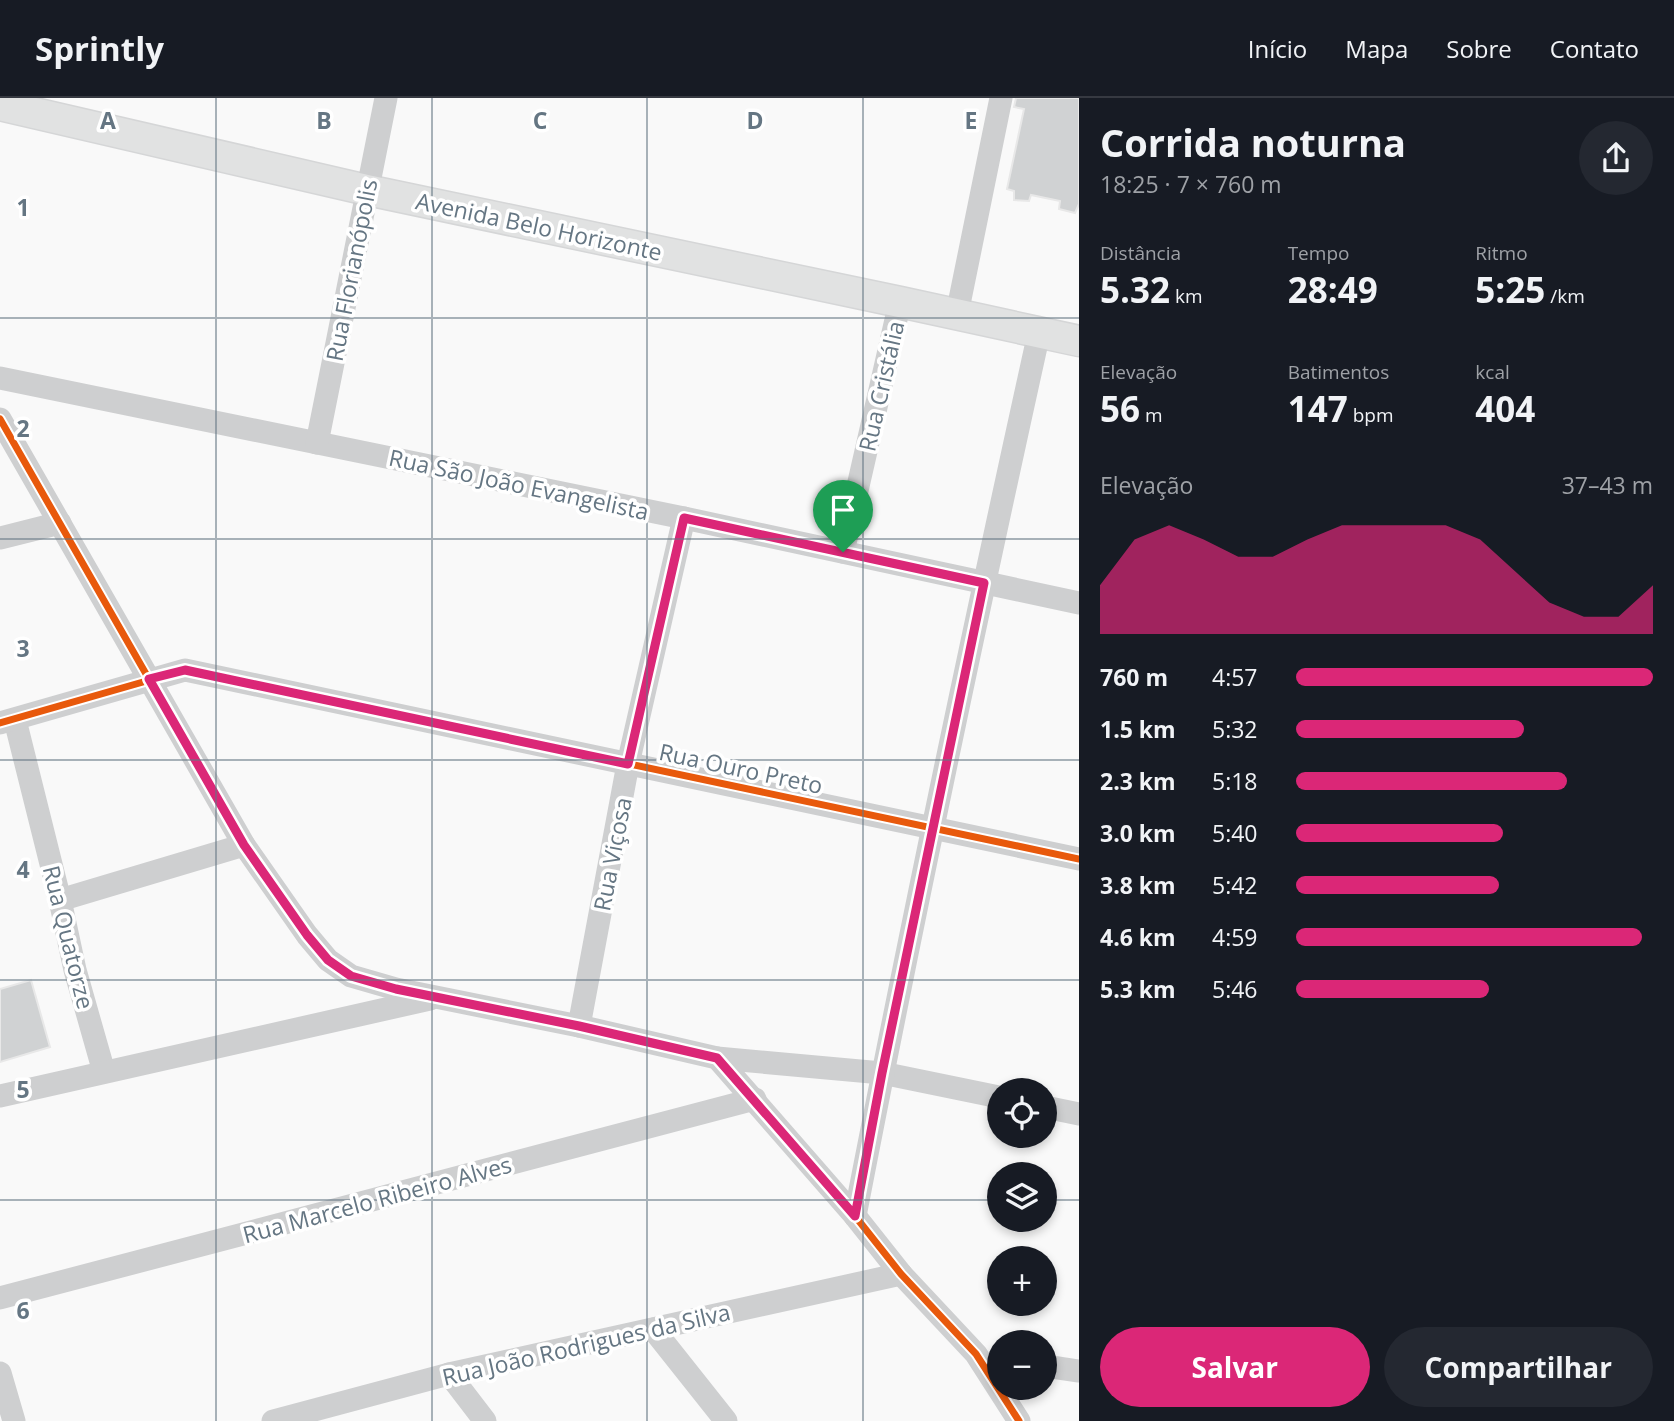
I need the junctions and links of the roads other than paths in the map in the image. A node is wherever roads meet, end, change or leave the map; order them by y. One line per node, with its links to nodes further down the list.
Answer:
1 (386, 98): 4 (street, Rua Florianópolis)
2 (1002, 98): 6 (street)
3 (0, 105): 4 (main road, Avenida Belo Horizonte)
4 (367, 190): 5 (main road, Avenida Belo Horizonte); 11 (street, Rua Florianópolis)
5 (900, 302): 6 (main road, Avenida Belo Horizonte); 15 (street, Rua Cristália)
6 (957, 314): 7 (main road, Avenida Belo Horizonte)
7 (1039, 333): 8 (main road, Avenida Belo Horizonte); 16 (street)
8 (1079, 341)
9 (0, 378): 11 (street, Rua São João Evangelista)
10 (0, 418): 13 (street)
11 (317, 443): 12 (street, Rua São João Evangelista)
12 (684, 518): 15 (street, Rua São João Evangelista); 20 (street, Rua Viçosa)
13 (60, 523): 14 (street); 18 (street)
14 (0, 538)
15 (843, 552): 16 (street, Rua São João Evangelista)
16 (984, 583): 17 (street, Rua São João Evangelista); 21 (street)
17 (1079, 603)
18 (149, 679): 19 (street, Rua Ouro Preto); 20 (street, Rua Ouro Preto); 22 (street)
19 (8, 722): 24 (street, Rua Quatorze)
20 (628, 764): 21 (street, Rua Ouro Preto); 26 (street, Rua Viçosa)
21 (933, 829): 23 (street, Rua Ouro Preto); 29 (street)
22 (244, 845): 24 (street); 25 (street)
23 (1079, 859)
24 (60, 900): 28 (street, Rua Quatorze)
25 (437, 997): 26 (street); 28 (street)
26 (579, 1026): 27 (street)
27 (717, 1058): 29 (street); 32 (street)
28 (104, 1072): 31 (street)
29 (882, 1073): 30 (street); 35 (street)
30 (987, 1095)
31 (0, 1096)
32 (755, 1099): 35 (street); 37 (street, Rua Marcelo Ribeiro Alves)
33 (1057, 1109): 34 (street)
34 (1079, 1114)
35 (855, 1216): 36 (street)
36 (901, 1274): 38 (street, Rua João Rodrigues da Silva); 39 (street)
37 (0, 1298)
38 (653, 1329): 44 (street, Rua João Rodrigues da Silva); 48 (street)
39 (976, 1354): 40 (street); 49 (street)
40 (987, 1356)
41 (1057, 1368): 42 (street)
42 (1079, 1371)
43 (0, 1373): 45 (street)
44 (449, 1374): 46 (street, Rua João Rodrigues da Silva); 47 (street)
45 (14, 1421)
46 (273, 1421)
47 (485, 1421)
48 (726, 1421)
49 (1020, 1421)

